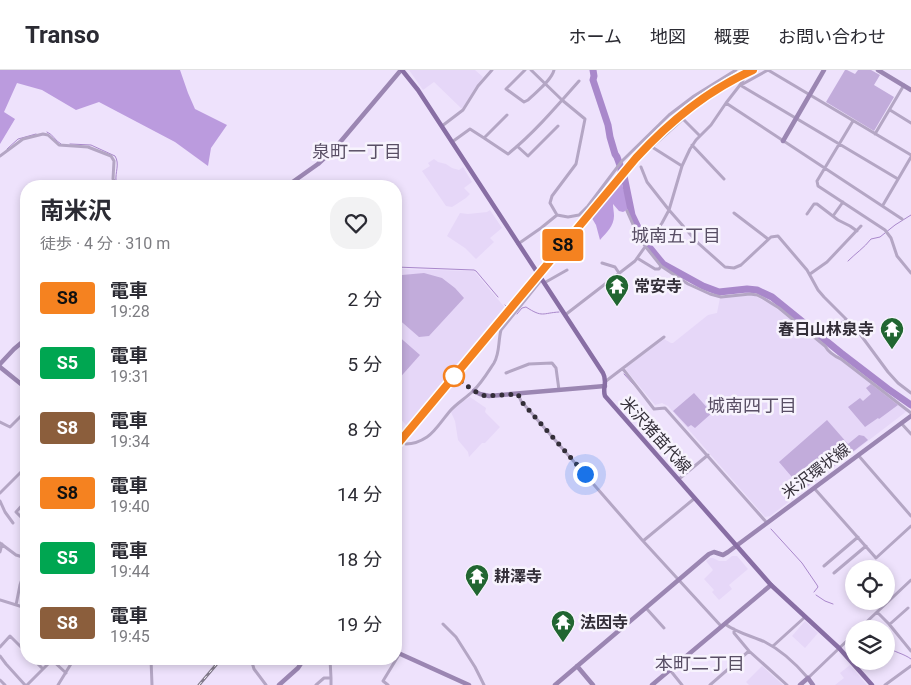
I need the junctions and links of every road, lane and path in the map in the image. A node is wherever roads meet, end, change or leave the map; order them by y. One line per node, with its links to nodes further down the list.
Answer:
1 (402, 70): 24 (main road, 米沢猪苗代線); 42 (street)
2 (492, 70): 24 (street)
3 (525, 70): 12 (street)
4 (531, 70): 12 (street)
5 (554, 70): 12 (street)
6 (736, 70): 49 (street)
7 (749, 70): 13 (street)
8 (768, 70): 13 (street); 16 (street)
9 (824, 70): 16 (street)
10 (881, 71): 14 (street)
11 (579, 81): 17 (street)
12 (544, 84): 17 (street)
13 (740, 85): 18 (street); 21 (street)
14 (904, 85): 15 (street); 19 (street)
15 (911, 90)
16 (810, 95): 21 (street); 22 (street)
17 (562, 100): 33 (street); 49 (street)
18 (726, 103): 27 (street); 29 (street)
19 (890, 110): 23 (street); 26 (street)
20 (506, 115): 28 (street)
21 (796, 118): 29 (street); 31 (street)
22 (853, 121): 26 (street); 31 (street)
23 (911, 123)
24 (442, 126): 30 (main road, 米沢猪苗代線)
25 (558, 126): 33 (street)
26 (875, 134): 35 (street)
27 (700, 136): 32 (street); 36 (street)
28 (484, 138): 30 (street); 33 (street)
29 (783, 141): 38 (street)
30 (452, 142): 55 (main road, 米沢猪苗代線)
31 (840, 144): 38 (street); 40 (street)
32 (692, 145): 36 (street); 39 (street)
33 (517, 146)
34 (0, 156): 41 (street)
35 (911, 156): 40 (street)
36 (682, 166): 45 (street)
37 (641, 167): 45 (street)
38 (825, 169): 43 (street); 44 (street)
39 (724, 179)
40 (898, 179): 44 (street)
41 (115, 180)
42 (295, 180)
43 (843, 202): 50 (street); 61 (street)
44 (883, 205): 51 (street)
45 (670, 210): 54 (street); 56 (street)
46 (627, 211): 56 (street)
47 (734, 213): 54 (street)
48 (807, 214): 50 (street)
49 (558, 215): 55 (street)
50 (833, 216): 53 (street)
51 (902, 218)
52 (861, 226): 53 (street)
53 (857, 231): 63 (street)
54 (768, 239): 63 (street)
55 (518, 244): 64 (main road, 米沢猪苗代線)
56 (645, 246): 57 (street); 59 (street)
57 (637, 258): 59 (street); 62 (street)
58 (602, 263): 62 (street)
59 (661, 266): 79 (street)
60 (567, 270): 64 (street)
61 (911, 273)
62 (619, 274): 65 (street)
63 (810, 274): 66 (street)
64 (543, 281): 65 (main road, 米沢猪苗代線); 76 (street)
65 (565, 315): 74 (main road, 米沢猪苗代線)
66 (846, 320): 67 (street); 77 (street)
67 (830, 333)
68 (664, 337): 71 (street)
69 (20, 344): 70 (street)
70 (0, 366): 73 (street)
71 (623, 369): 74 (street); 86 (street)
72 (506, 373): 75 (street)
73 (20, 383)
74 (605, 384): 75 (street); 88 (main road, 米沢猪苗代線)
75 (560, 390): 78 (street)
76 (474, 391): 78 (street); 84 (street)
77 (911, 393)
78 (518, 394): 98 (street)
79 (911, 414): 82 (street, 米沢環状線)
80 (20, 417): 81 (street)
81 (0, 422)
82 (901, 423): 83 (street); 85 (street, 米沢環状線)
83 (911, 434)
84 (406, 444)
85 (858, 455): 89 (street, 米沢環状線); 93 (street)
86 (708, 456): 88 (street); 95 (street)
87 (20, 472): 90 (street)
88 (679, 479): 91 (main road, 米沢猪苗代線)
89 (814, 488): 95 (street, 米沢環状線); 97 (street)
90 (0, 493)
91 (695, 497): 98 (street); 100 (main road, 米沢猪苗代線)
92 (0, 501): 94 (street)
93 (911, 516)
94 (13, 523)
95 (768, 523): 100 (street, 米沢環状線)
96 (911, 526): 101 (street)
97 (858, 537): 101 (street); 104 (street)
98 (643, 540): 106 (street)
99 (1, 544): 102 (street); 103 (street)
100 (737, 546): 106 (street); 109 (main road, 米沢猪苗代線)
101 (866, 546): 105 (street)
102 (0, 552)
103 (20, 556)
104 (824, 566)
105 (834, 573)
106 (680, 579): 113 (street); 121 (street)
107 (911, 580): 115 (street)
108 (20, 584): 111 (street)
109 (771, 585): 116 (main road, 米沢猪苗代線); 121 (street)
110 (0, 600): 111 (street)
111 (16, 604): 112 (street)
112 (20, 606)
113 (646, 608): 122 (street); 143 (street)
114 (908, 608): 119 (street)
115 (877, 612): 117 (street); 118 (street)
116 (805, 617): 127 (street); 129 (main road, 米沢猪苗代線)
117 (869, 620)
118 (886, 620)
119 (894, 620)
120 (443, 624): 161 (street)
121 (723, 625): 123 (street); 146 (street)
122 (664, 628)
123 (734, 629): 127 (street); 130 (street)
124 (895, 631): 131 (street)
125 (845, 642): 129 (street)
126 (20, 646): 128 (street)
127 (773, 646): 149 (street)
128 (0, 647)
129 (838, 648): 149 (street); 170 (main road, 米沢猪苗代線)
130 (749, 651): 166 (street); 167 (street)
131 (911, 652)
132 (402, 655): 160 (street)
133 (0, 656): 153 (street)
134 (39, 665): 145 (street)
135 (47, 665): 145 (street)
136 (58, 665): 147 (street)
137 (71, 665): 147 (street)
138 (150, 665): 155 (street)
139 (253, 665): 156 (street)
140 (300, 665): 151 (street)
141 (330, 665): 148 (street)
142 (392, 665): 159 (street)
143 (576, 666): 162 (street); 163 (street)
144 (911, 666): 171 (street)
145 (43, 669): 153 (street)
146 (669, 670): 164 (street); 165 (street)
147 (66, 673): 154 (street)
148 (331, 678): 157 (street); 158 (street)
149 (808, 678): 168 (street); 169 (street)
150 (0, 680): 152 (street)
151 (282, 684)
152 (5, 685)
153 (26, 685)
154 (58, 685)
155 (152, 685)
156 (266, 685)
157 (316, 685)
158 (330, 685)
159 (388, 685)
160 (469, 685)
161 (484, 685)
162 (555, 685)
163 (593, 685)
164 (652, 685)
165 (682, 685)
166 (710, 685)
167 (787, 685)
168 (800, 685)
169 (813, 685)
170 (872, 685)
171 (885, 685)

